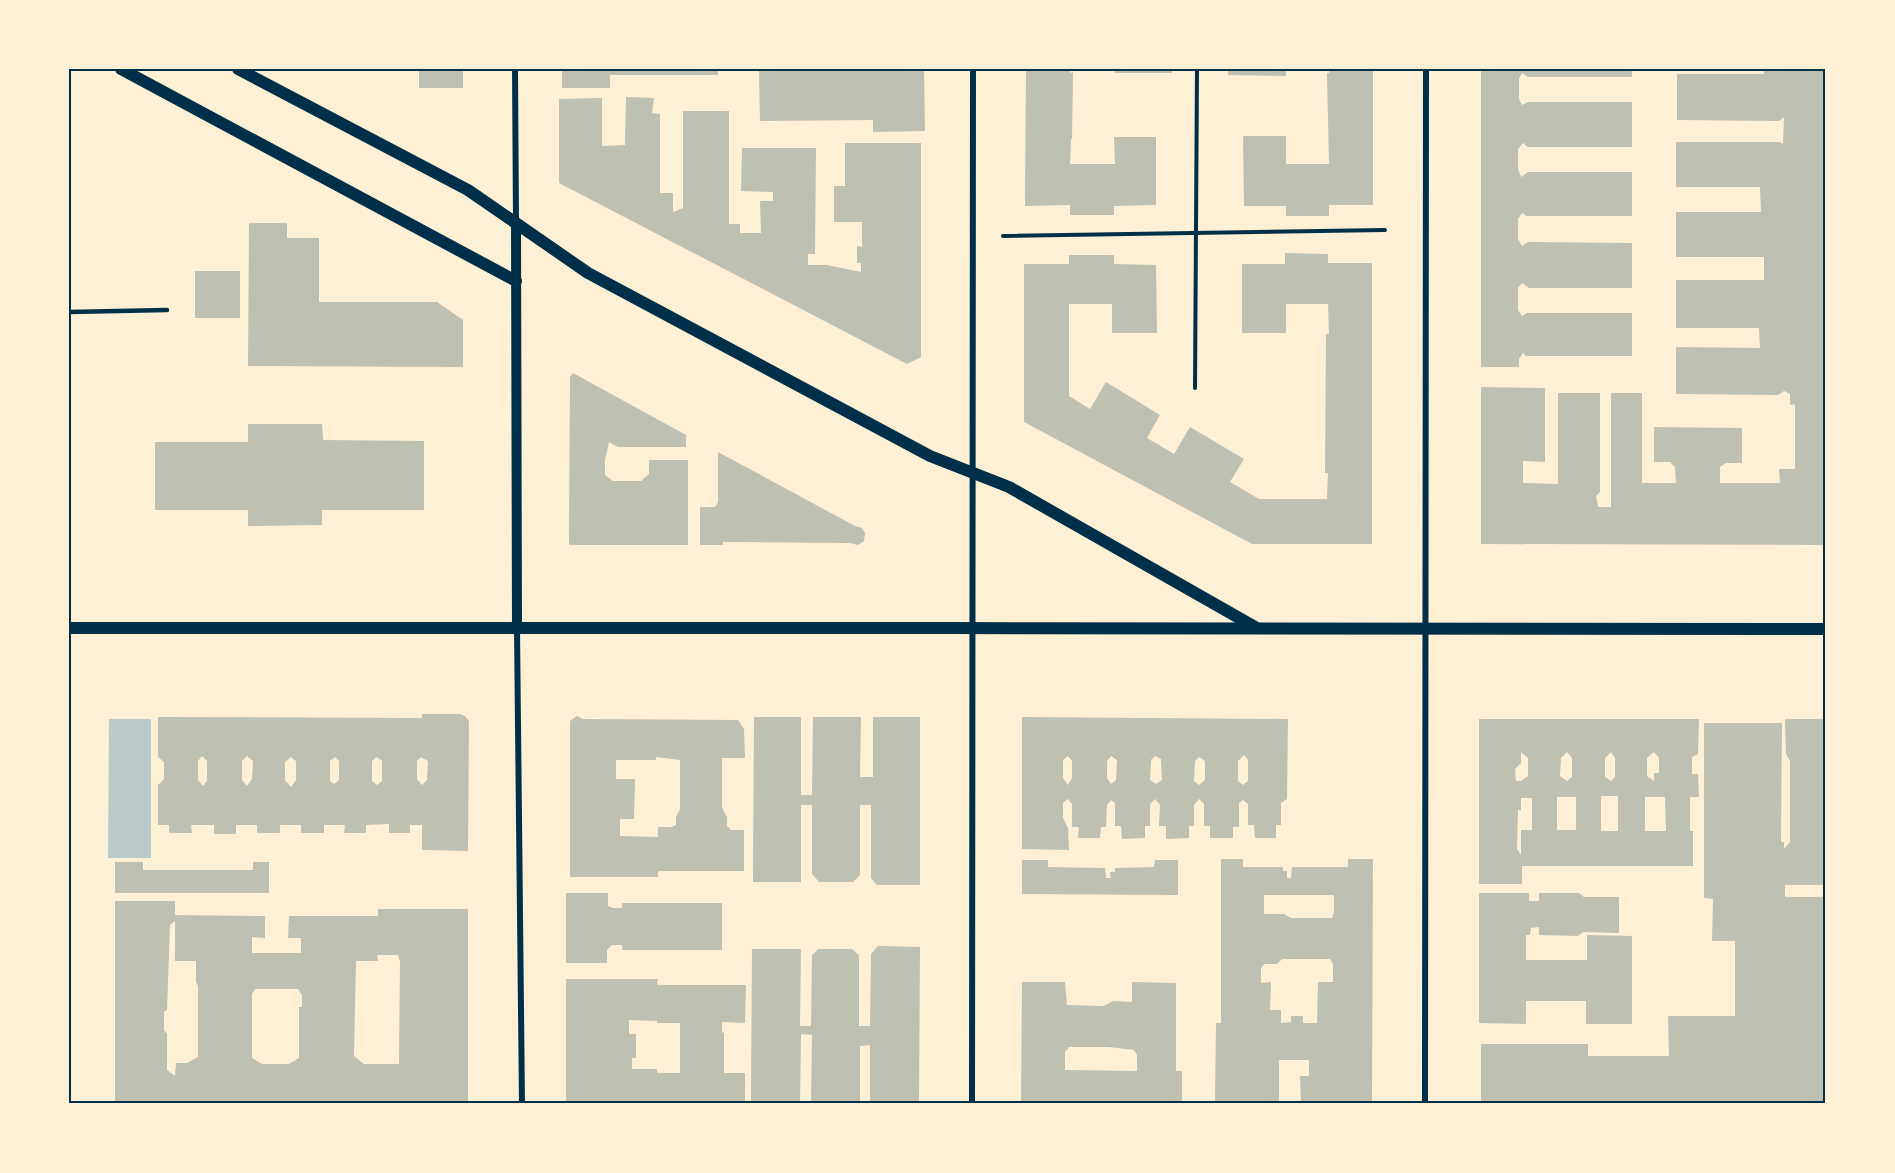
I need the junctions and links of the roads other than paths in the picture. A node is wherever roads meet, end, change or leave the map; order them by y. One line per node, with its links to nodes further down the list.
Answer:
1 (121, 69): 7 (main road)
2 (238, 69): 6 (main road)
3 (515, 69): 6 (street)
4 (973, 69): 10 (street)
5 (1426, 69): 11 (street)
6 (516, 224): 7 (street); 10 (main road)
7 (516, 280): 14 (street)
8 (167, 310): 9 (lane)
9 (69, 312)
10 (973, 471): 13 (main road); 16 (street)
11 (1426, 627): 13 (main road); 15 (main road); 19 (street)
12 (69, 628): 14 (main road)
13 (1256, 628): 16 (main road)
14 (518, 629): 16 (main road); 17 (street)
15 (1826, 629)
16 (973, 630): 18 (street)
17 (522, 1104)
18 (972, 1104)
19 (1425, 1104)

